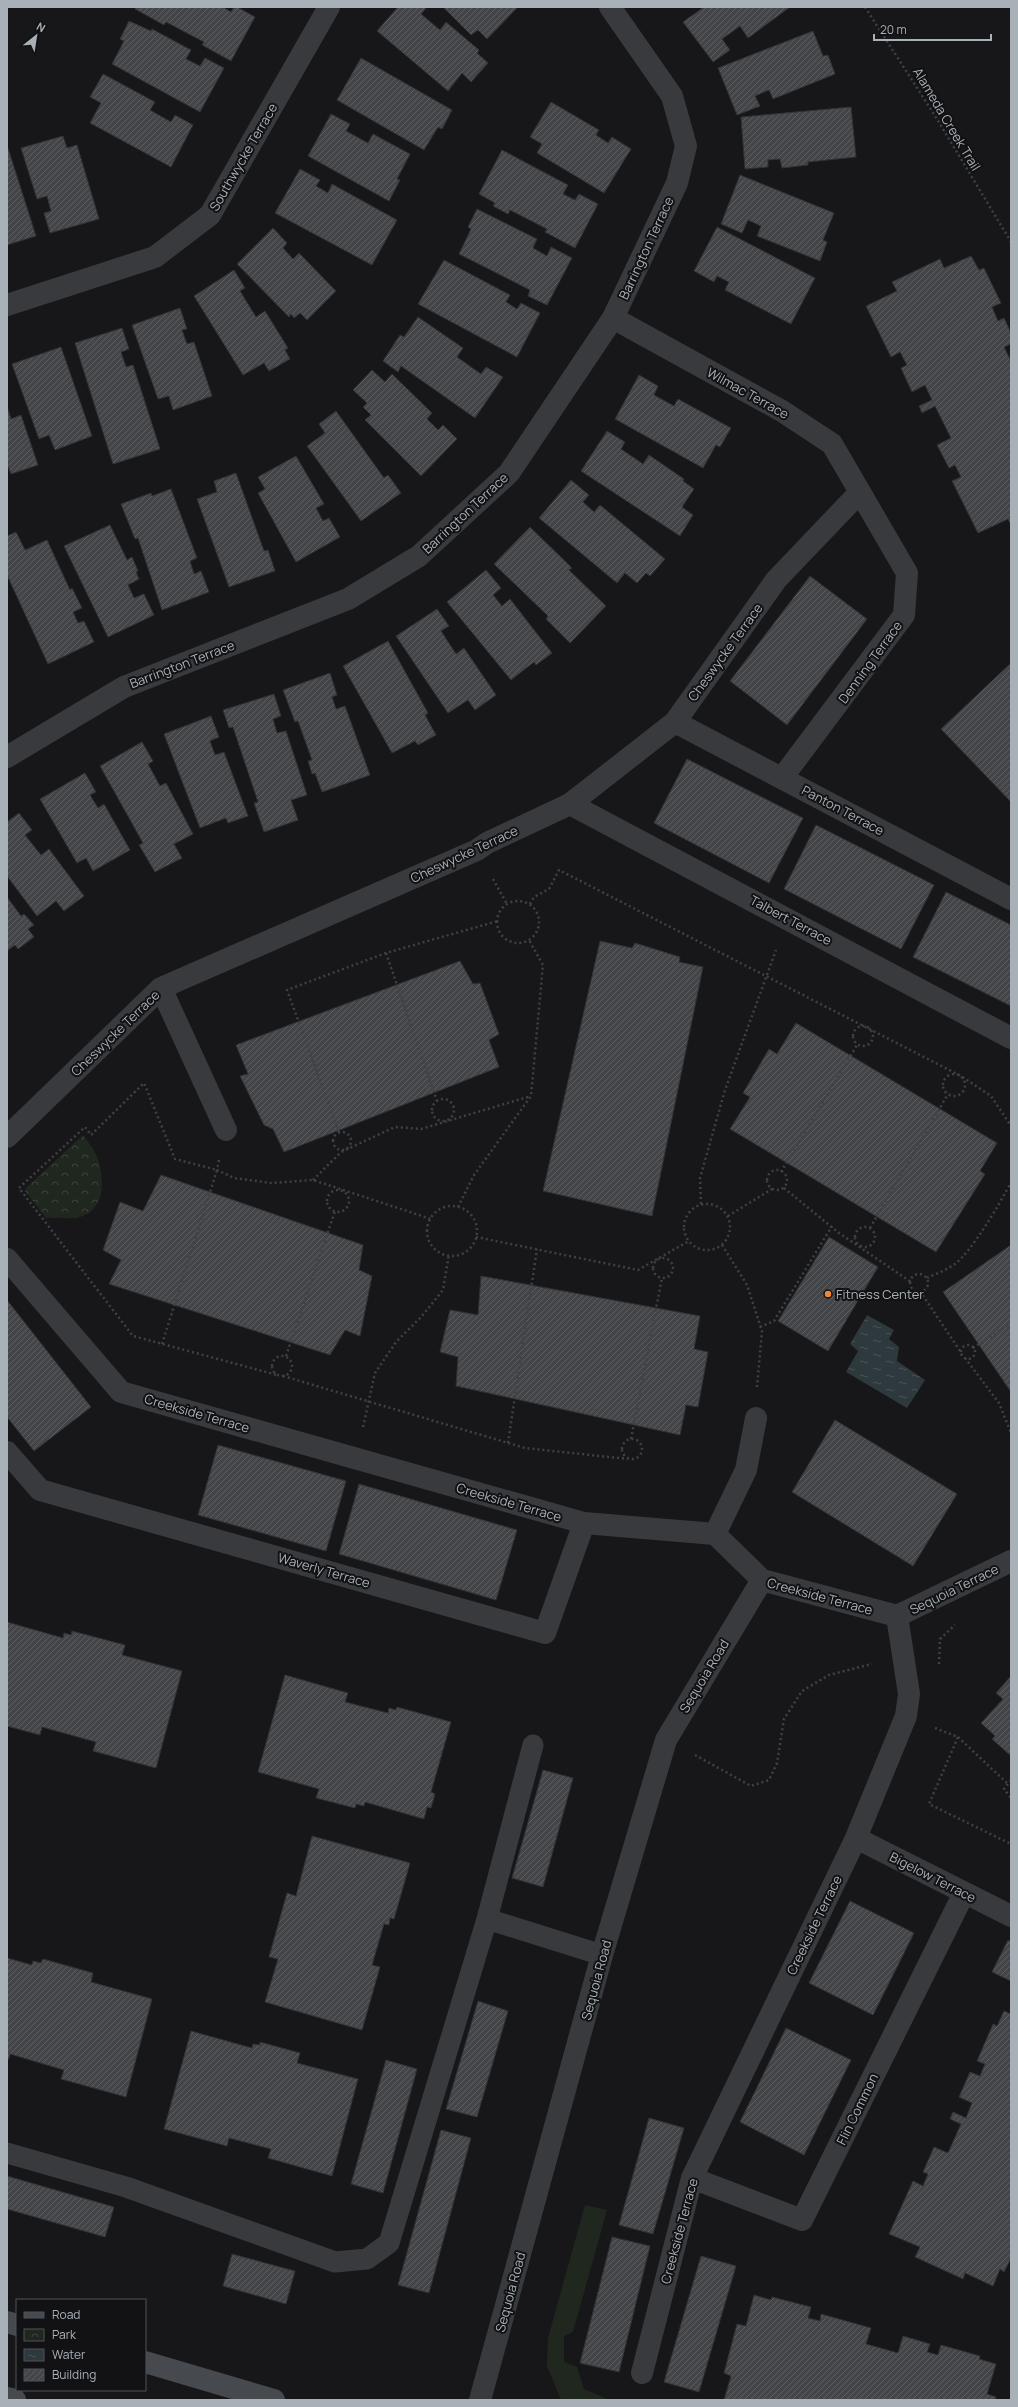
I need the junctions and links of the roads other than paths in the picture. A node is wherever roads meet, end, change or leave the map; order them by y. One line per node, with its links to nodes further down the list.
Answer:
1 (328, 7): 3 (street, Southwycke Terrace)
2 (610, 7): 4 (street, Barrington Terrace)
3 (7, 305)
4 (613, 318): 5 (street, Wilmac Terrace); 7 (street, Barrington Terrace)
5 (860, 492): 6 (street, Cheswycke Terrace); 8 (street, Denning Terrace)
6 (675, 722): 8 (street, Panton Terrace); 9 (street, Cheswycke Terrace)
7 (7, 757)
8 (782, 778): 10 (street, Panton Terrace)
9 (570, 804): 11 (street, Cheswycke Terrace); 12 (street, Talbert Terrace)
10 (1011, 899)
11 (161, 988): 13 (street); 14 (street, Cheswycke Terrace)
12 (1011, 1038)
13 (226, 1130)
14 (7, 1136)
15 (7, 1259): 18 (street, Creekside Terrace)
16 (756, 1418): 19 (street)
17 (7, 1452): 18 (street, Waverly Terrace)
18 (584, 1523): 19 (street, Creekside Terrace)
19 (715, 1534): 21 (street, Creekside Terrace)
20 (1011, 1561): 22 (street, Sequoia Terrace)
21 (762, 1580): 22 (street, Creekside Terrace); 28 (street, Sequoia Road)
22 (896, 1616): 24 (street, Creekside Terrace)
23 (533, 1745): 27 (lane)
24 (856, 1838): 25 (street, Bigelow Terrace); 30 (street, Creekside Terrace)
25 (964, 1893): 26 (street, Bigelow Terrace); 30 (street, Flin Common)
26 (1011, 1916)
27 (487, 1919): 28 (lane); 29 (lane)
28 (602, 1954): 36 (street, Sequoia Road)
29 (7, 2153)
30 (692, 2178): 32 (street, Creekside Terrace)
31 (146, 2362): 35 (main road)
32 (642, 2372)
33 (7, 2398): 34 (main road)
34 (15, 2400)
35 (274, 2400)
36 (480, 2400)

